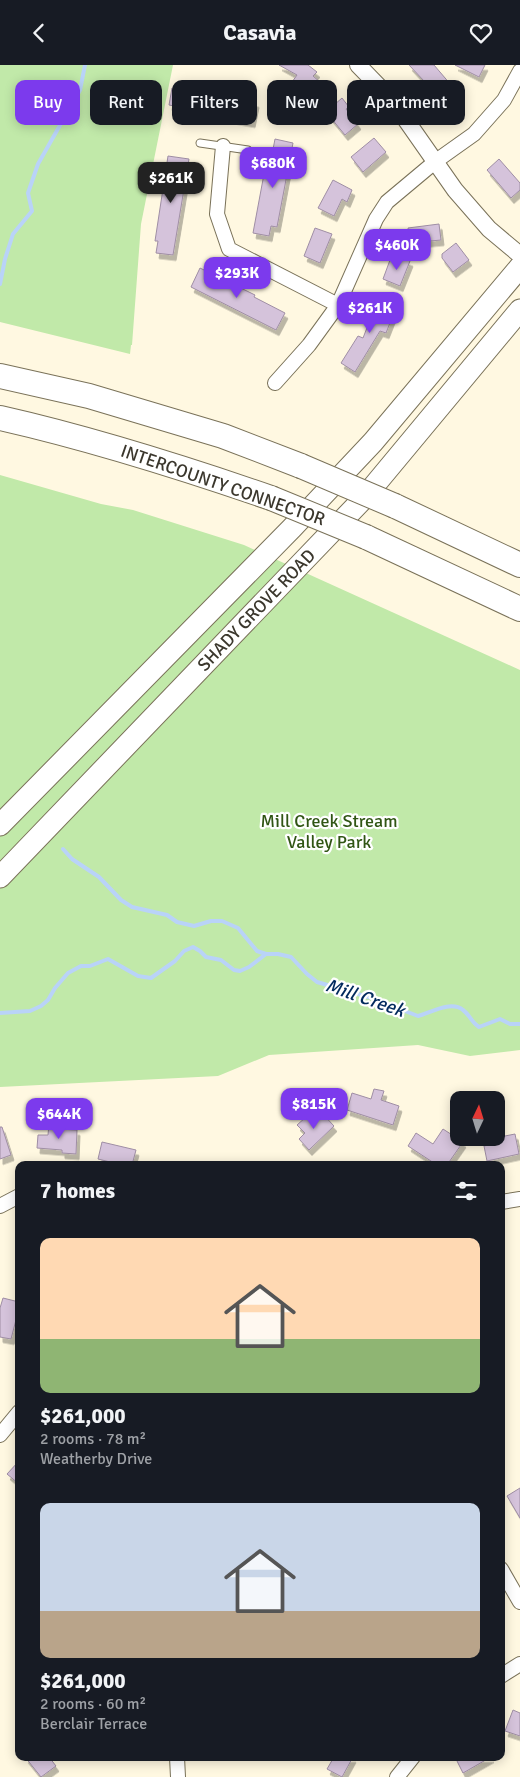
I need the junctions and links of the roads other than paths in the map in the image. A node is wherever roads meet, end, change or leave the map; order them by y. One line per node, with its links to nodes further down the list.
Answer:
1 (358, 65): 6 (street)
2 (520, 71): 6 (street)
3 (200, 143): 4 (lane)
4 (223, 146): 5 (lane); 9 (street)
5 (248, 150)
6 (436, 161): 7 (street); 9 (street)
7 (520, 255)
8 (520, 267): 16 (main road, SHADY GROVE ROAD)
9 (338, 305): 12 (street)
10 (520, 310): 17 (main road, SHADY GROVE ROAD)
11 (0, 376): 14 (highway, bridge)
12 (275, 383)
13 (0, 418): 15 (highway, INTERCOUNTY CONNECTOR, bridge)
14 (520, 565)
15 (520, 609)
16 (0, 825)
17 (0, 877)
18 (15, 1198): 21 (street)
19 (520, 1199): 20 (street)
20 (505, 1201)
21 (0, 1206)
22 (15, 1417): 23 (street)
23 (0, 1435)
24 (505, 1576): 25 (street)
25 (520, 1602)
26 (520, 1665): 27 (street)
27 (505, 1674)
28 (176, 1761): 30 (street)
29 (410, 1761): 31 (street)
30 (178, 1777)
31 (397, 1777)

